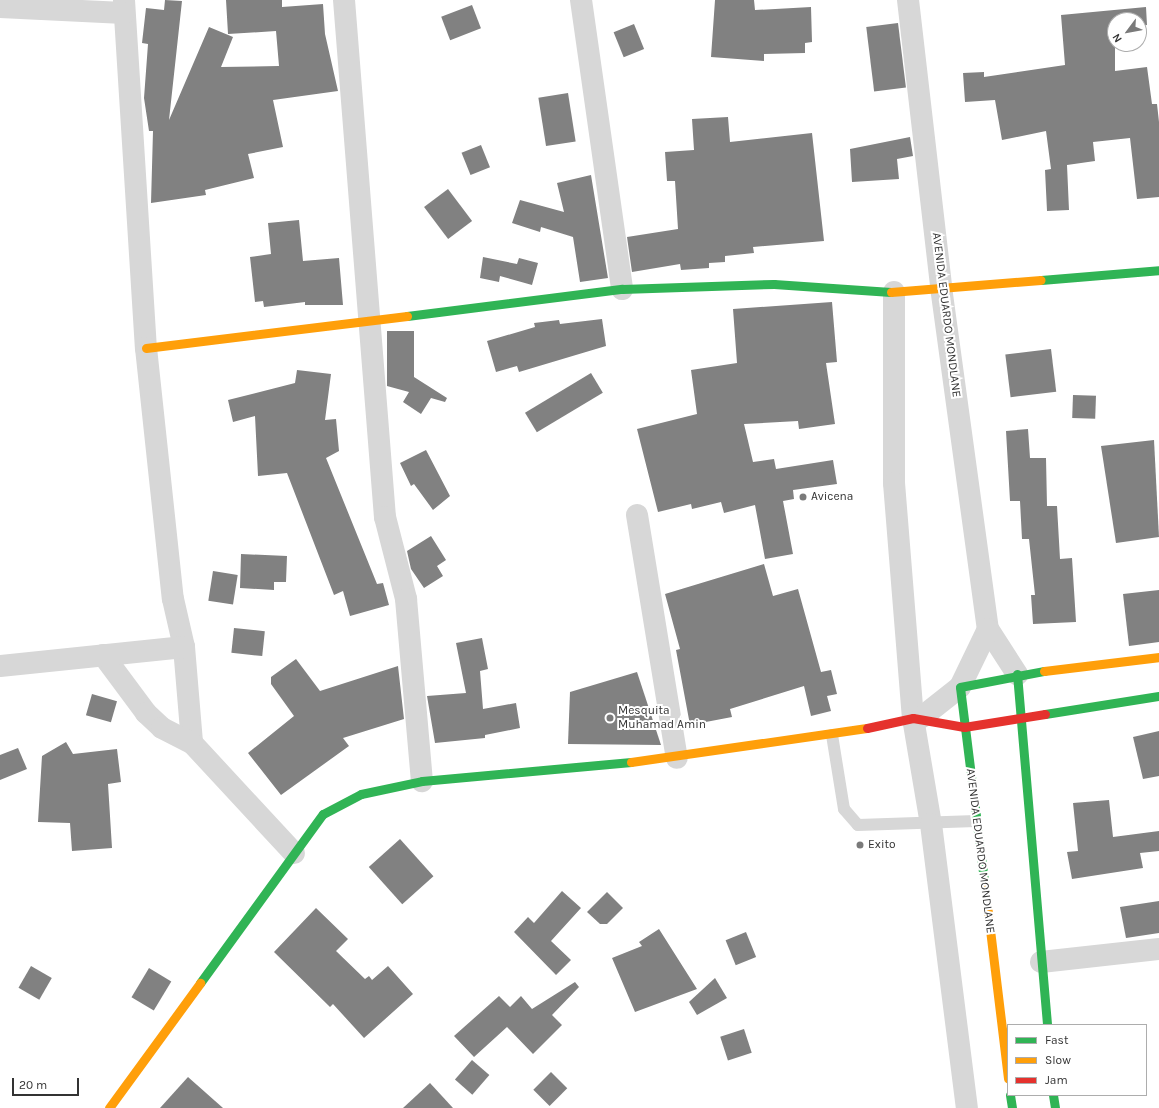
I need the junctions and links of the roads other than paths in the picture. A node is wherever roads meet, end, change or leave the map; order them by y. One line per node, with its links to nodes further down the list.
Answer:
1 (344, 0): 10 (street)
2 (581, 0): 8 (street)
3 (908, 0): 7 (street, AVENIDA EDUARDO MONDLANE)
4 (124, 6): 5 (street); 11 (street)
5 (0, 7)
6 (1159, 270): 7 (street)
7 (941, 288): 9 (street); 13 (street, AVENIDA EDUARDO MONDLANE)
8 (622, 289): 9 (street); 10 (street)
9 (894, 292): 21 (street)
10 (369, 320): 11 (street); 27 (street)
11 (146, 348): 14 (street)
12 (637, 515): 26 (street)
13 (988, 629): 18 (street, AVENIDA EDUARDO MONDLANE); 19 (street)
14 (184, 646): 15 (street); 25 (street)
15 (103, 655): 17 (street); 25 (street)
16 (1159, 657): 18 (street)
17 (0, 666)
18 (1016, 674): 19 (street); 22 (street, AVENIDA EDUARDO MONDLANE)
19 (960, 687): 21 (street); 23 (street, AVENIDA EDUARDO MONDLANE)
20 (1159, 696): 22 (street)
21 (918, 717): 23 (street); 24 (street); 29 (street)
22 (1020, 717): 23 (street); 32 (street, AVENIDA EDUARDO MONDLANE)
23 (964, 727): 28 (street, AVENIDA EDUARDO MONDLANE)
24 (832, 735): 26 (street); 29 (lane)
25 (192, 743): 30 (street)
26 (677, 758): 27 (street)
27 (422, 781): 30 (street)
28 (976, 821): 29 (lane); 34 (street, AVENIDA EDUARDO MONDLANE)
29 (931, 824): 38 (street)
30 (294, 853): 37 (street)
31 (1159, 949): 32 (street)
32 (1040, 962): 33 (street, AVENIDA EDUARDO MONDLANE)
33 (1046, 1024)
34 (1007, 1071)
35 (1010, 1096): 39 (street)
36 (1053, 1096): 40 (street)
37 (109, 1108)
38 (967, 1108)
39 (1012, 1108)
40 (1055, 1108)

